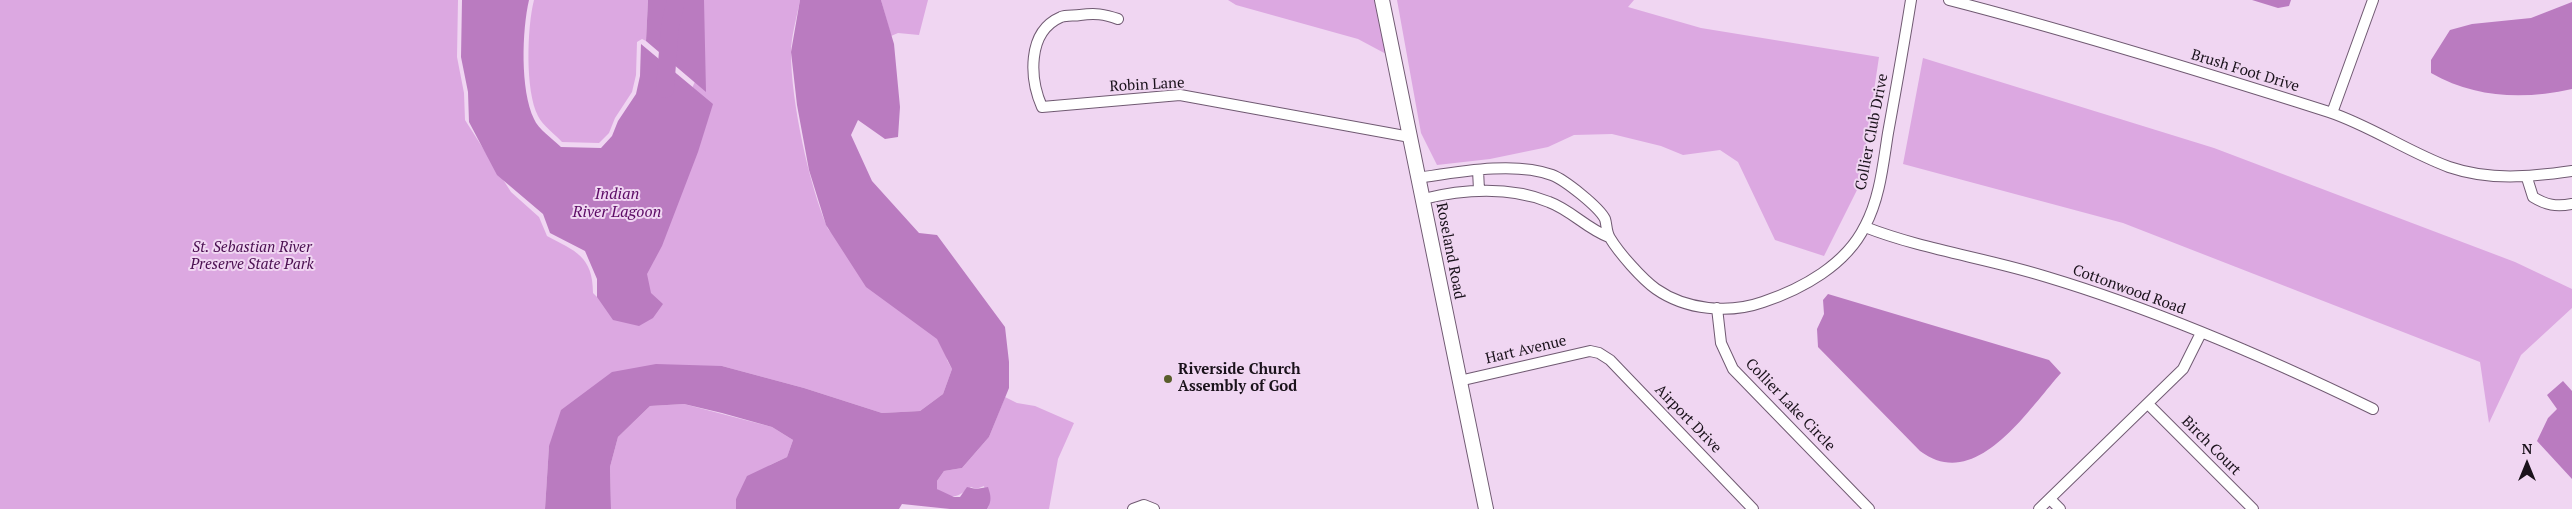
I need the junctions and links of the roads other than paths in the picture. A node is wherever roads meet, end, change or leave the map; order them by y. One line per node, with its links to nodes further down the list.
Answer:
1 (1382, 0): 7 (main road, Roseland Road)
2 (1911, 0): 15 (street, Collier Club Drive)
3 (1949, 0): 6 (street, Brush Foot Drive)
4 (2373, 0): 6 (street)
5 (1118, 19): 7 (street, Robin Lane)
6 (2332, 113): 11 (street, Brush Foot Drive)
7 (1410, 137): 10 (main road, Roseland Road)
8 (1478, 170): 10 (street, Collier Club Drive); 12 (street); 16 (street, Collier Club Drive)
9 (2572, 171): 11 (street, Brush Foot Drive)
10 (1418, 178): 13 (main road, Roseland Road)
11 (2527, 178): 14 (street)
12 (1479, 190): 13 (street, Collier Club Drive); 16 (street, Collier Club Drive)
13 (1423, 198): 20 (main road, Roseland Road)
14 (2572, 204)
15 (1865, 227): 17 (street, Collier Club Drive); 18 (street, Cottonwood Road)
16 (1609, 237): 17 (street, Collier Club Drive)
17 (1717, 308): 28 (street, Collier Lake Circle)
18 (2201, 333): 21 (street); 22 (street, Cottonwood Road)
19 (1599, 353): 20 (street, Hart Avenue); 27 (street, Airport Drive)
20 (1459, 381): 26 (main road, Roseland Road)
21 (2148, 404): 23 (street); 31 (street, Birch Court)
22 (2373, 409)
23 (2051, 500): 29 (street); 30 (street)
24 (1132, 509): 25 (street)
25 (1154, 509)
26 (1486, 509)
27 (1754, 509)
28 (1868, 509)
29 (2039, 509)
30 (2060, 509)
31 (2254, 509)

